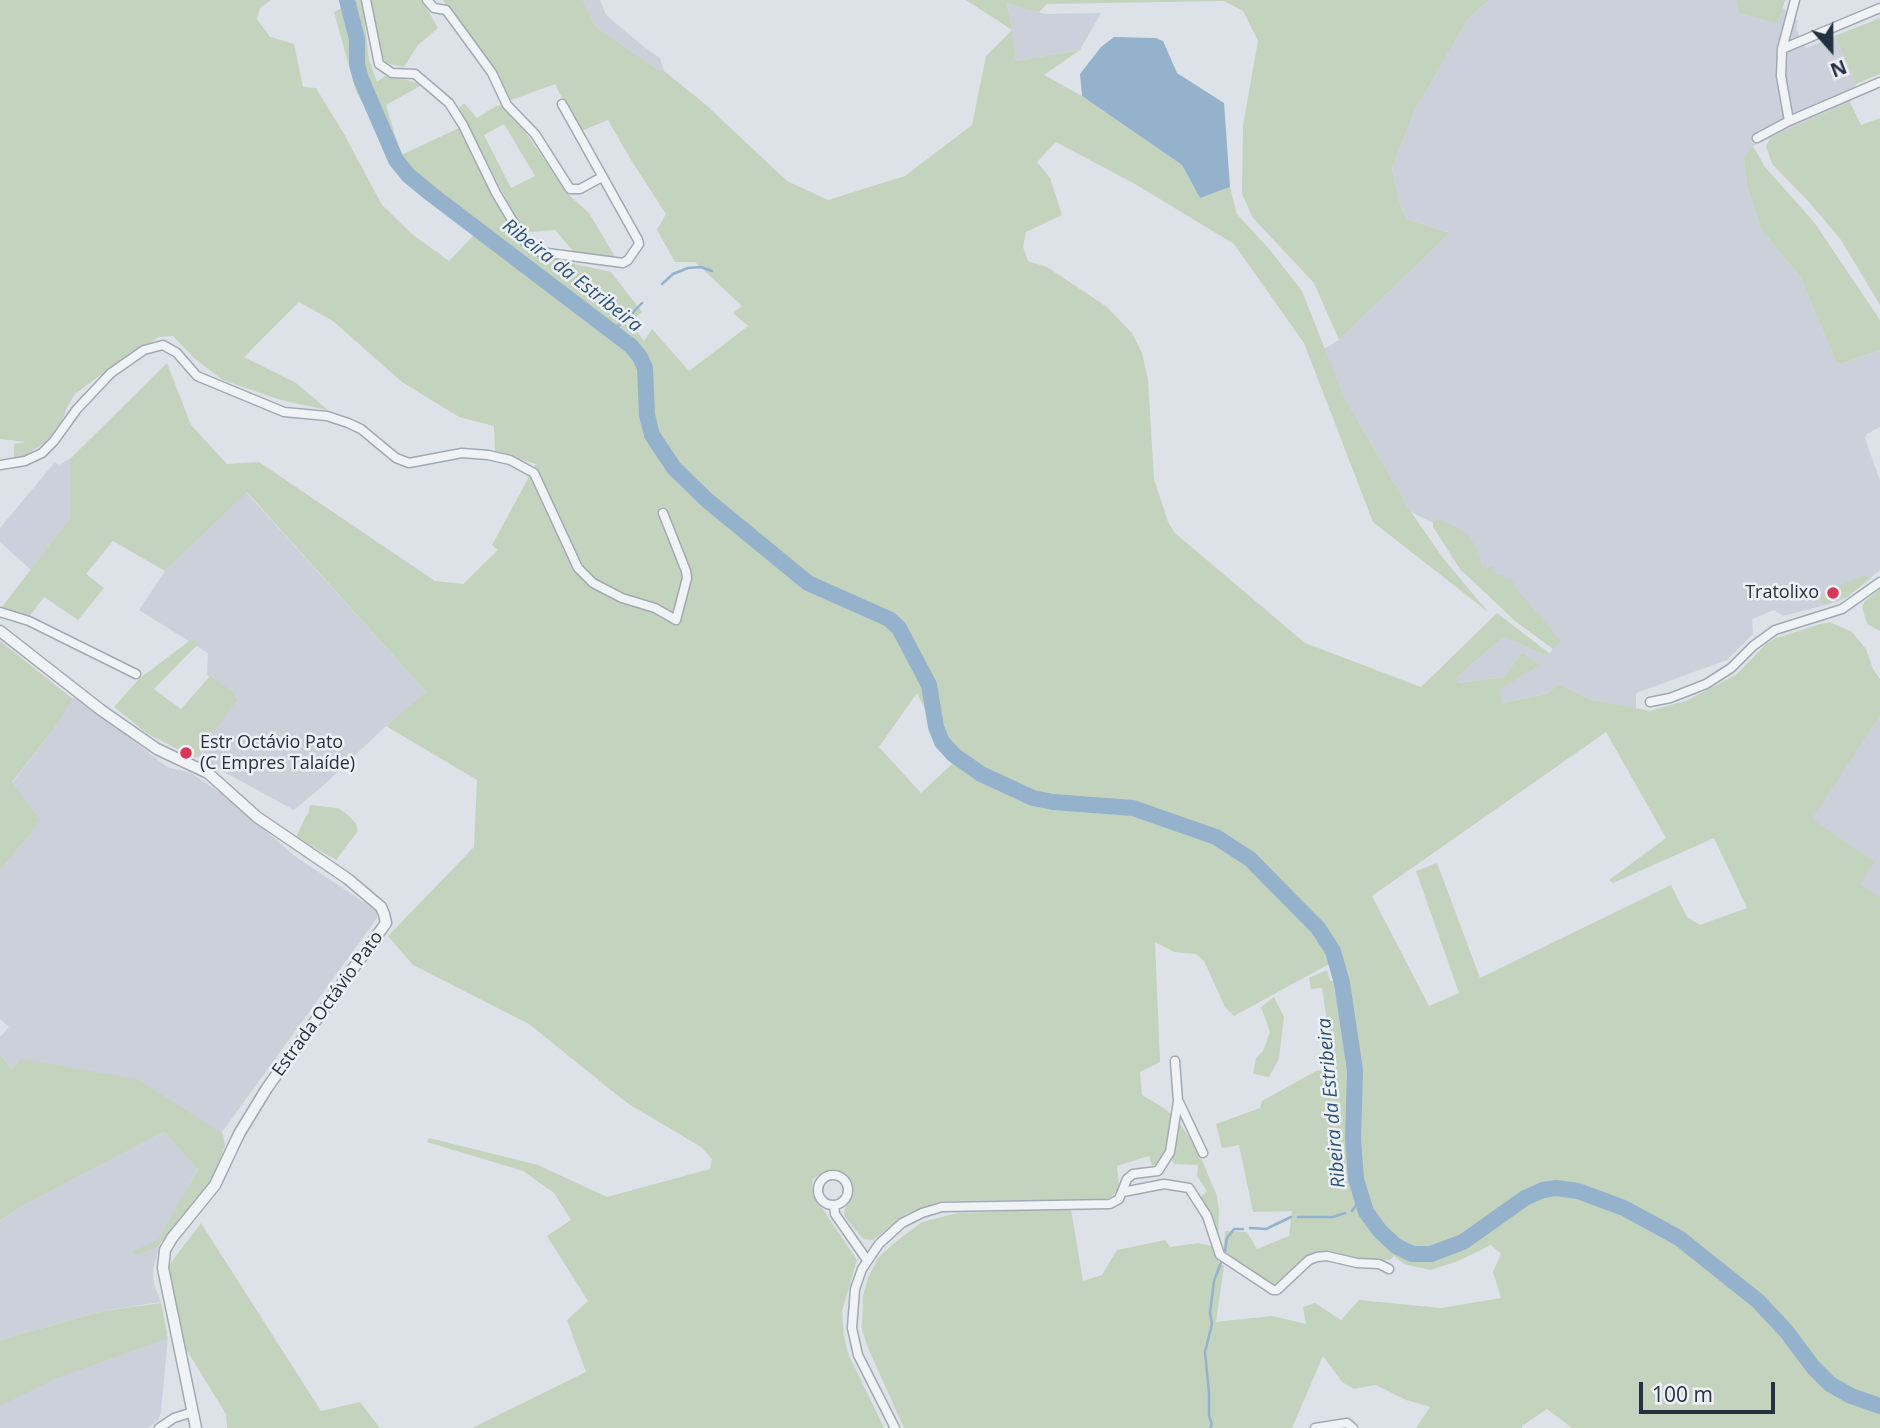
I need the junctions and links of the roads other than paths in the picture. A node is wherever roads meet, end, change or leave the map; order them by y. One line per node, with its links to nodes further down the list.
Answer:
1 (366, 0): 10 (street)
2 (427, 0): 10 (street)
3 (1795, 0): 5 (street)
4 (1880, 8): 5 (street)
5 (1782, 49): 8 (street)
6 (1880, 82): 8 (street)
7 (562, 104): 10 (street)
8 (1788, 121): 9 (street)
9 (1757, 138)
10 (603, 177)
11 (0, 465): 12 (street)
12 (663, 513)
13 (1880, 582): 17 (street)
14 (0, 612): 16 (street)
15 (0, 631): 25 (street, Estrada Octávio Pato)
16 (136, 674)
17 (1650, 702)
18 (1175, 1061): 19 (street)
19 (1178, 1101): 20 (street); 21 (street)
20 (1203, 1153)
21 (1123, 1192): 23 (street); 24 (street)
22 (834, 1205): 23 (street)
23 (867, 1260): 29 (street)
24 (1389, 1269)
25 (193, 1412): 27 (street); 28 (street, Estrada Octávio Pato)
26 (1350, 1425): 30 (street)
27 (159, 1428)
28 (196, 1428)
29 (895, 1428)
30 (1315, 1428)

